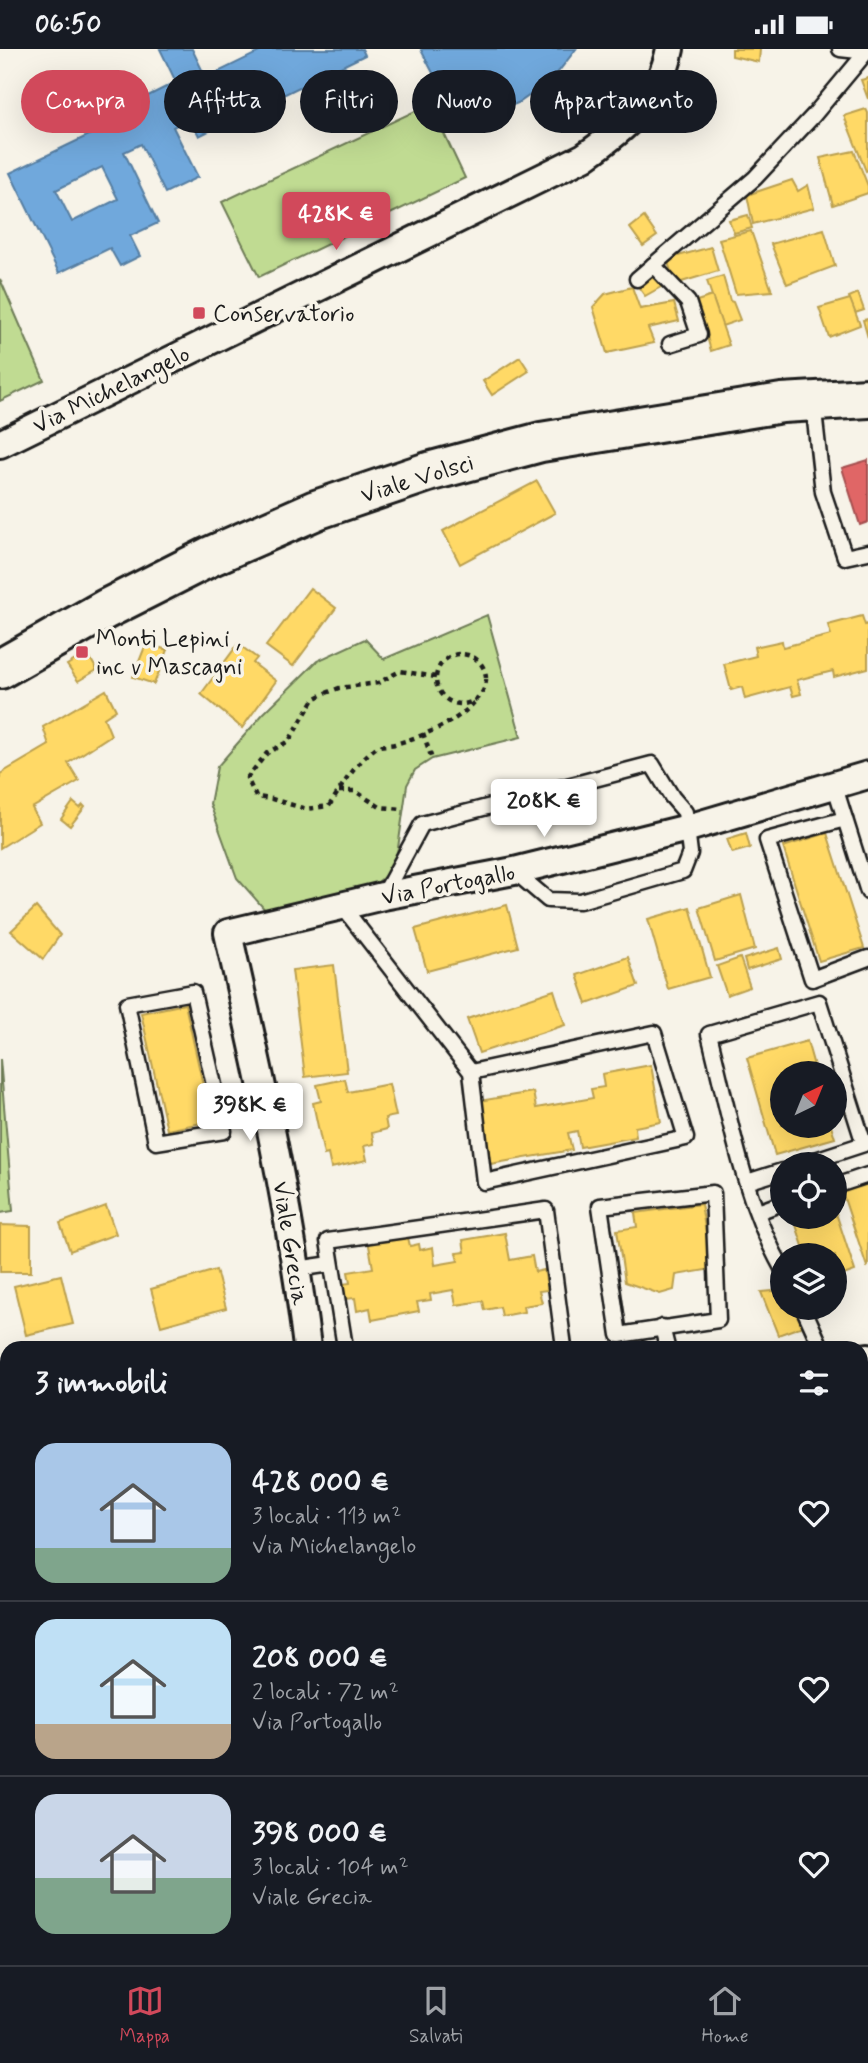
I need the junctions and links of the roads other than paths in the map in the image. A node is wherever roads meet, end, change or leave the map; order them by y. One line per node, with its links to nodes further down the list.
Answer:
1 (670, 49): 9 (street, Via Michelangelo)
2 (840, 49): 3 (lane)
3 (867, 51): 4 (lane)
4 (653, 265): 5 (lane); 6 (lane)
5 (637, 279)
6 (670, 344)
7 (868, 398): 8 (main road, Viale Volsci)
8 (813, 401): 10 (lane); 11 (main road, Viale Volsci)
9 (0, 444)
10 (868, 552)
11 (0, 669)
12 (868, 775): 13 (street, Via Portogallo)
13 (834, 784): 14 (lane); 15 (street, Via Portogallo)
14 (845, 819): 17 (lane); 21 (lane)
15 (688, 828): 16 (street, Via Portogallo); 16 (lane); 18 (lane)
16 (514, 871): 18 (street, Via Portogallo)
17 (868, 892)
18 (383, 896): 19 (street, Via Portogallo)
19 (342, 906): 20 (street, Via Portogallo); 22 (lane)
20 (228, 933): 23 (street, Viale Grecia)
21 (868, 958)
22 (471, 1072): 22 (lane)
23 (268, 1108): 24 (lane); 34 (street, Viale Grecia)
24 (221, 1116): 24 (lane)
25 (840, 1152): 28 (lane)
26 (770, 1175): 28 (lane)
27 (868, 1175): 29 (lane)
28 (747, 1182): 31 (lane)
29 (847, 1182)
30 (770, 1208): 31 (lane)
31 (758, 1212): 32 (lane)
32 (770, 1247)
33 (331, 1264): 34 (lane); 38 (lane); 39 (lane)
34 (297, 1269): 37 (street, Viale Grecia)
35 (809, 1320): 41 (lane)
36 (662, 1327): 36 (lane); 40 (lane)
37 (306, 1341)
38 (344, 1341)
39 (563, 1341)
40 (666, 1341)
41 (818, 1341)

